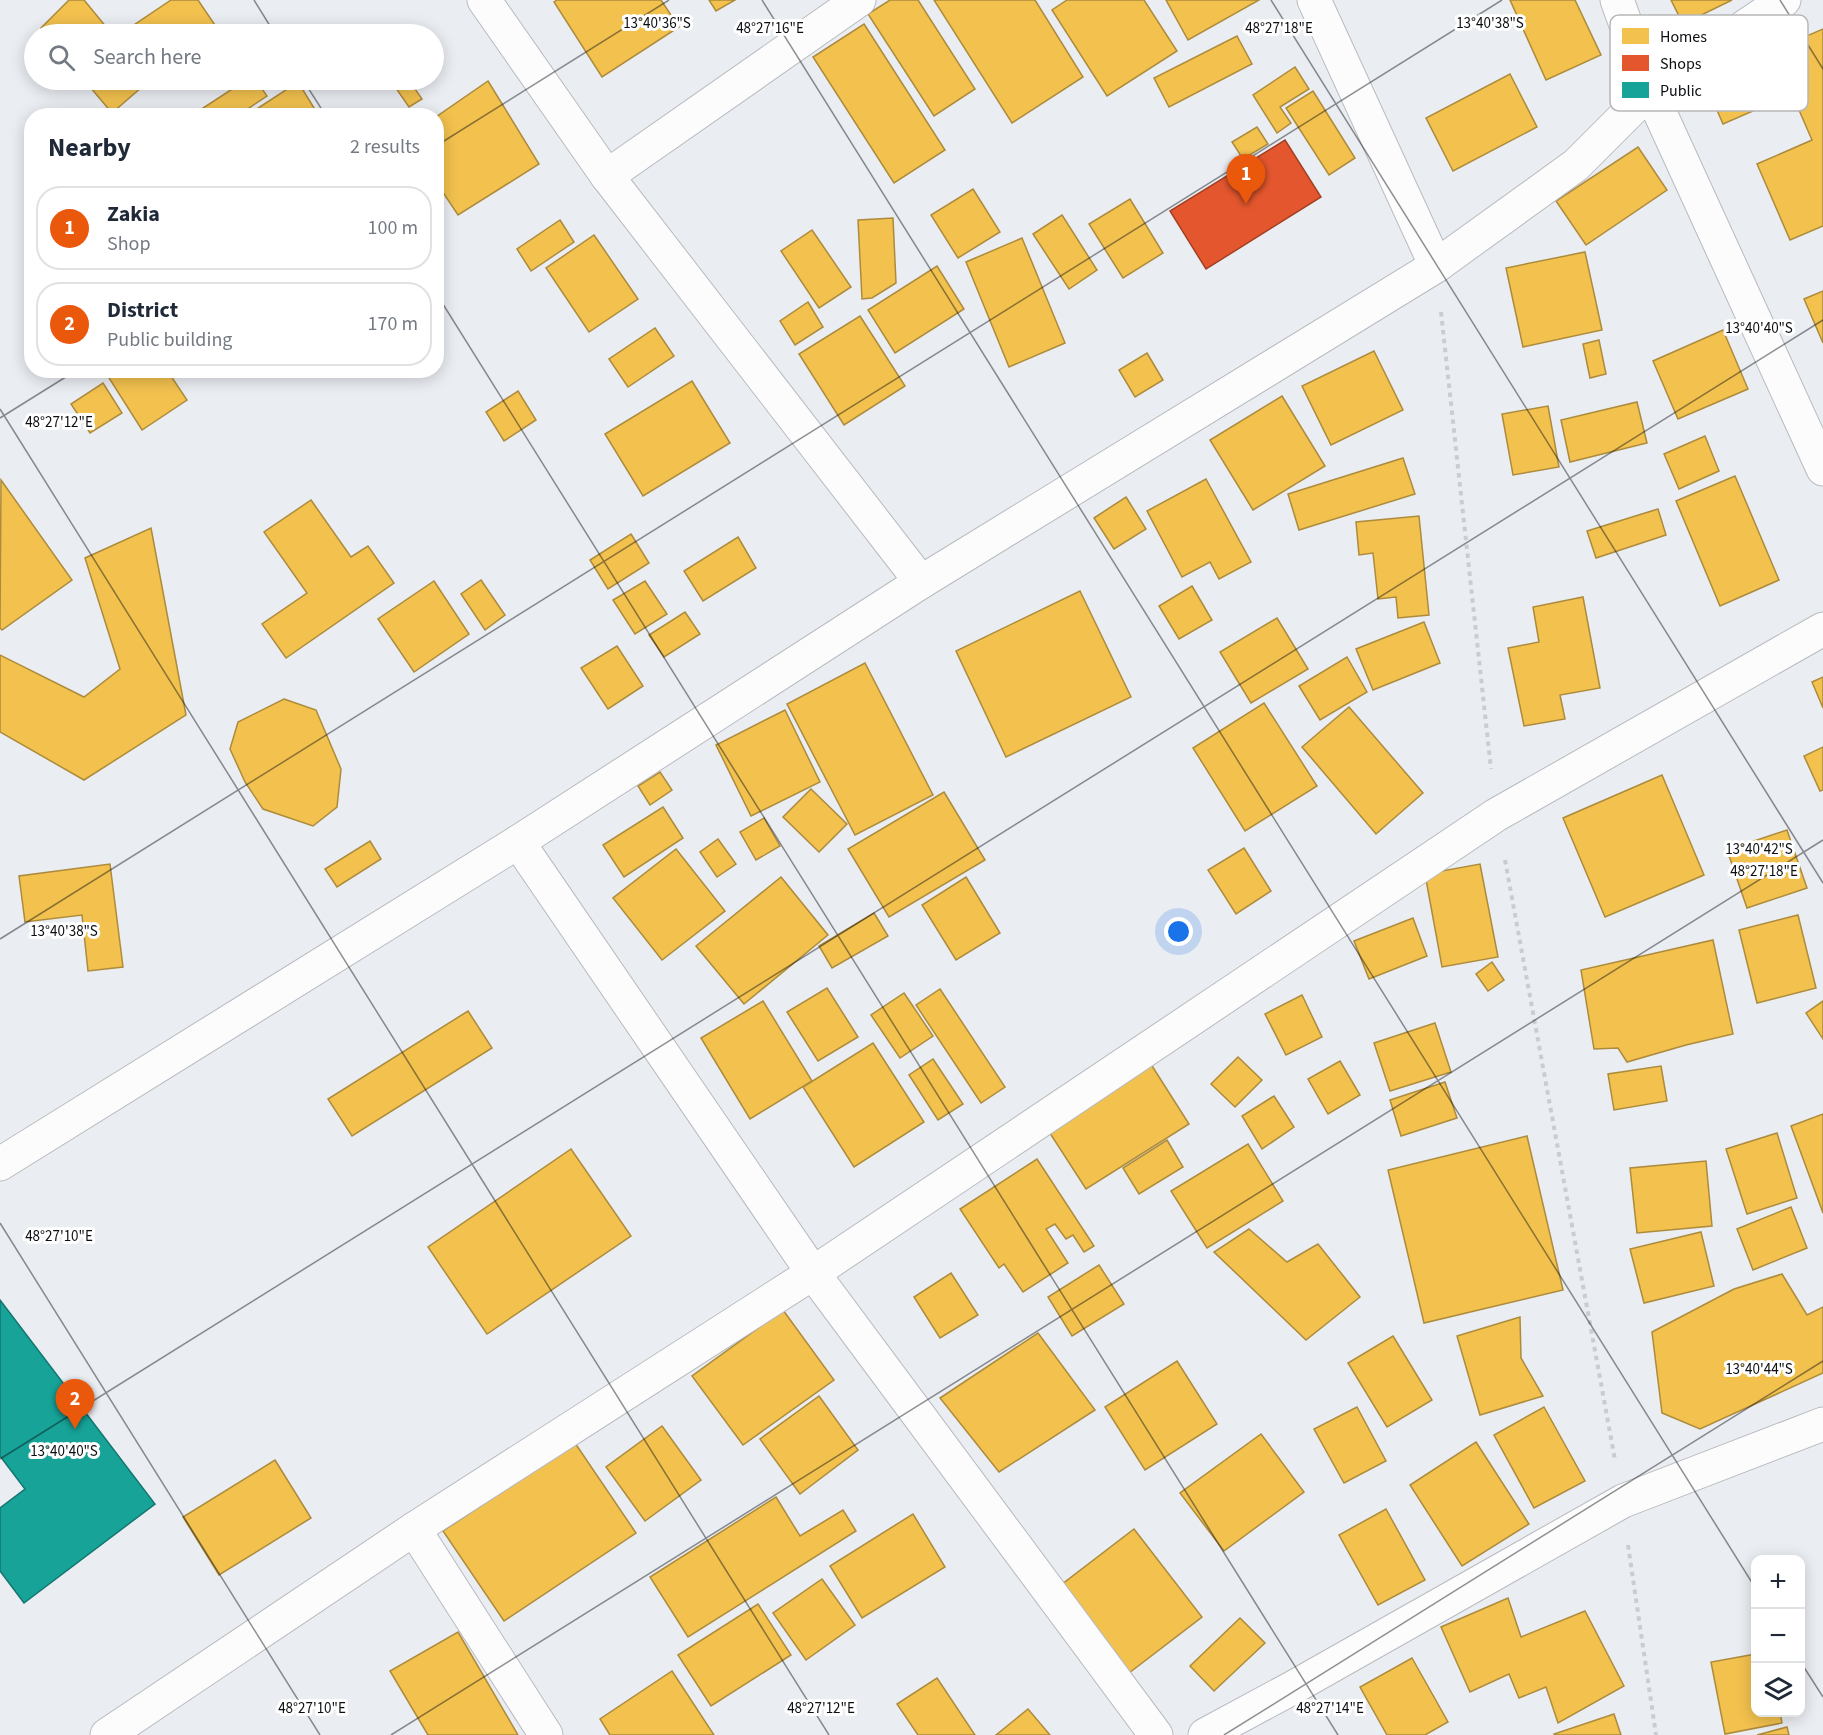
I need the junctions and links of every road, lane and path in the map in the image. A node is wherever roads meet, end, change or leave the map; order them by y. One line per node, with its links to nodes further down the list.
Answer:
1 (484, 0): 10 (street)
2 (859, 0): 10 (street)
3 (1314, 0): 11 (street)
4 (1617, 0): 6 (street)
5 (1784, 0): 7 (street)
6 (1622, 15)
7 (1762, 15)
8 (1630, 111): 11 (street)
9 (1659, 111): 12 (street)
10 (607, 176): 13 (street)
11 (1436, 266): 13 (street); 15 (path)
12 (1823, 469)
13 (921, 582): 16 (street)
14 (1823, 629): 15 (street)
15 (1496, 815): 18 (street); 20 (path)
16 (518, 842): 17 (street); 18 (street)
17 (0, 1164)
18 (813, 1273): 21 (street); 24 (street)
19 (1823, 1424): 20 (street)
20 (1623, 1501): 25 (street); 26 (path)
21 (414, 1529): 22 (street); 23 (street)
22 (107, 1735)
23 (546, 1735)
24 (1156, 1735)
25 (1205, 1735)
26 (1656, 1735)

